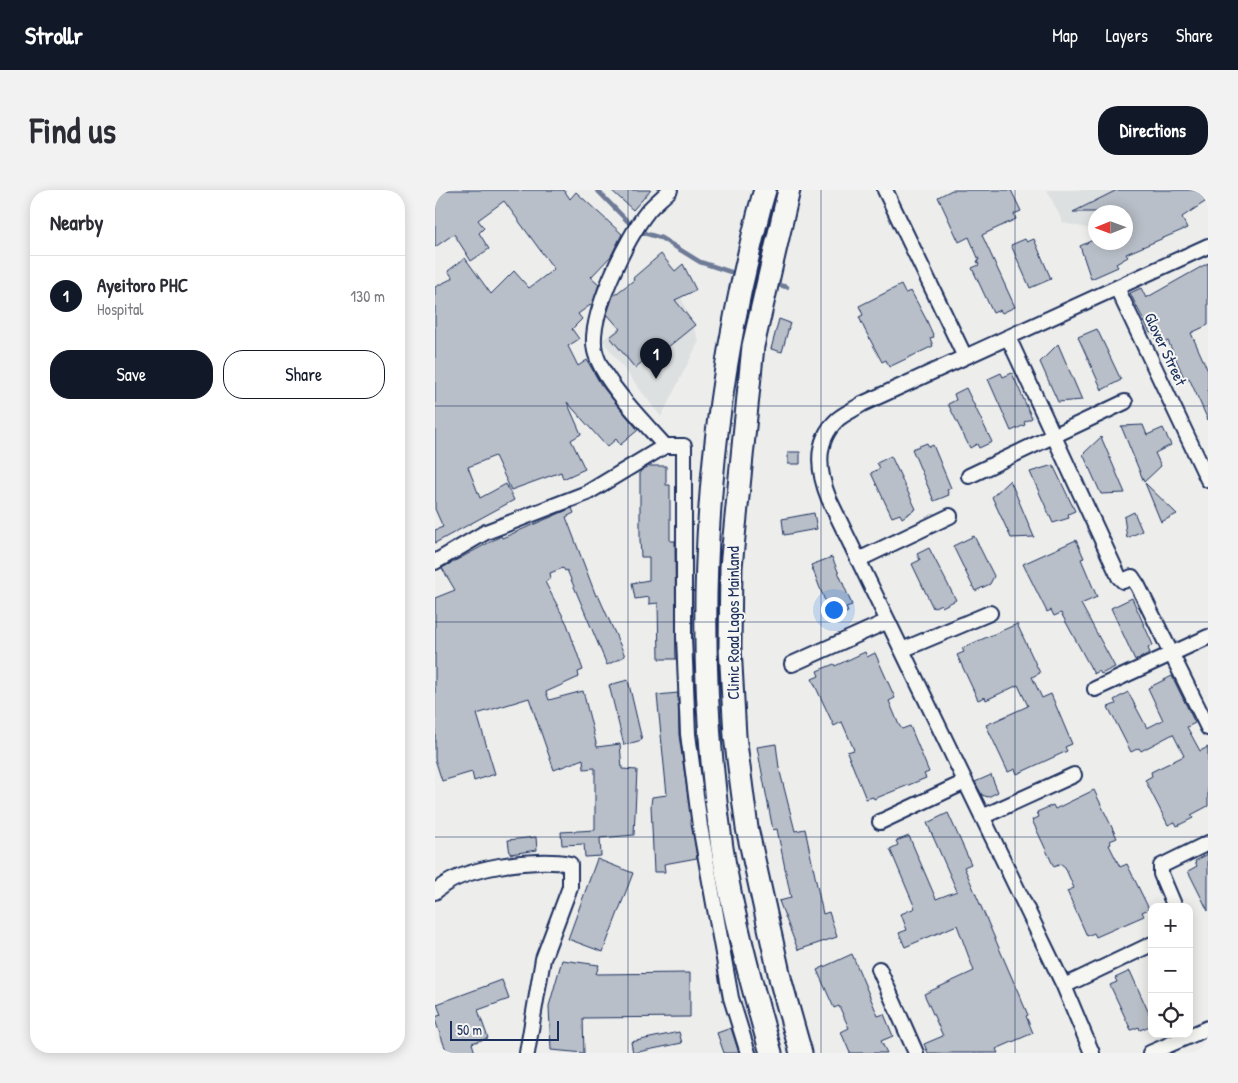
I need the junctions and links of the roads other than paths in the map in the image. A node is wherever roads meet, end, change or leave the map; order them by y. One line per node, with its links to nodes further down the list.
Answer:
1 (670, 190): 11 (street)
2 (765, 190): 38 (main road, Clinic Road Lagos Mainland)
3 (789, 190): 39 (main road, Clinic Road Lagos Mainland)
4 (885, 190): 8 (street)
5 (1208, 246): 6 (street)
6 (1117, 288): 7 (street); 13 (street, Glover Street)
7 (1008, 337): 8 (street); 10 (street)
8 (965, 357): 15 (street)
9 (1125, 402): 10 (street)
10 (1052, 435): 12 (street); 21 (street)
11 (665, 446): 16 (street); 37 (street)
12 (969, 476)
13 (1208, 480)
14 (950, 516): 15 (street)
15 (858, 560): 18 (street)
16 (435, 562)
17 (990, 613): 20 (street)
18 (888, 621): 20 (street); 22 (street)
19 (1208, 637): 21 (street)
20 (902, 650): 26 (street)
21 (1170, 655): 23 (street); 24 (street)
22 (792, 664)
23 (1095, 689)
24 (1208, 728)
25 (1074, 776): 27 (street)
26 (965, 782): 27 (street); 28 (street)
27 (982, 817): 34 (street)
28 (880, 822)
29 (1208, 843): 31 (street)
30 (435, 892): 36 (street)
31 (1173, 903)
32 (1148, 946): 34 (street)
33 (879, 969): 40 (street)
34 (1064, 986): 41 (street)
35 (1208, 1028): 42 (street)
36 (527, 1053)
37 (748, 1053)
38 (771, 1053)
39 (801, 1053)
40 (916, 1053)
41 (1092, 1053)
42 (1150, 1053)

